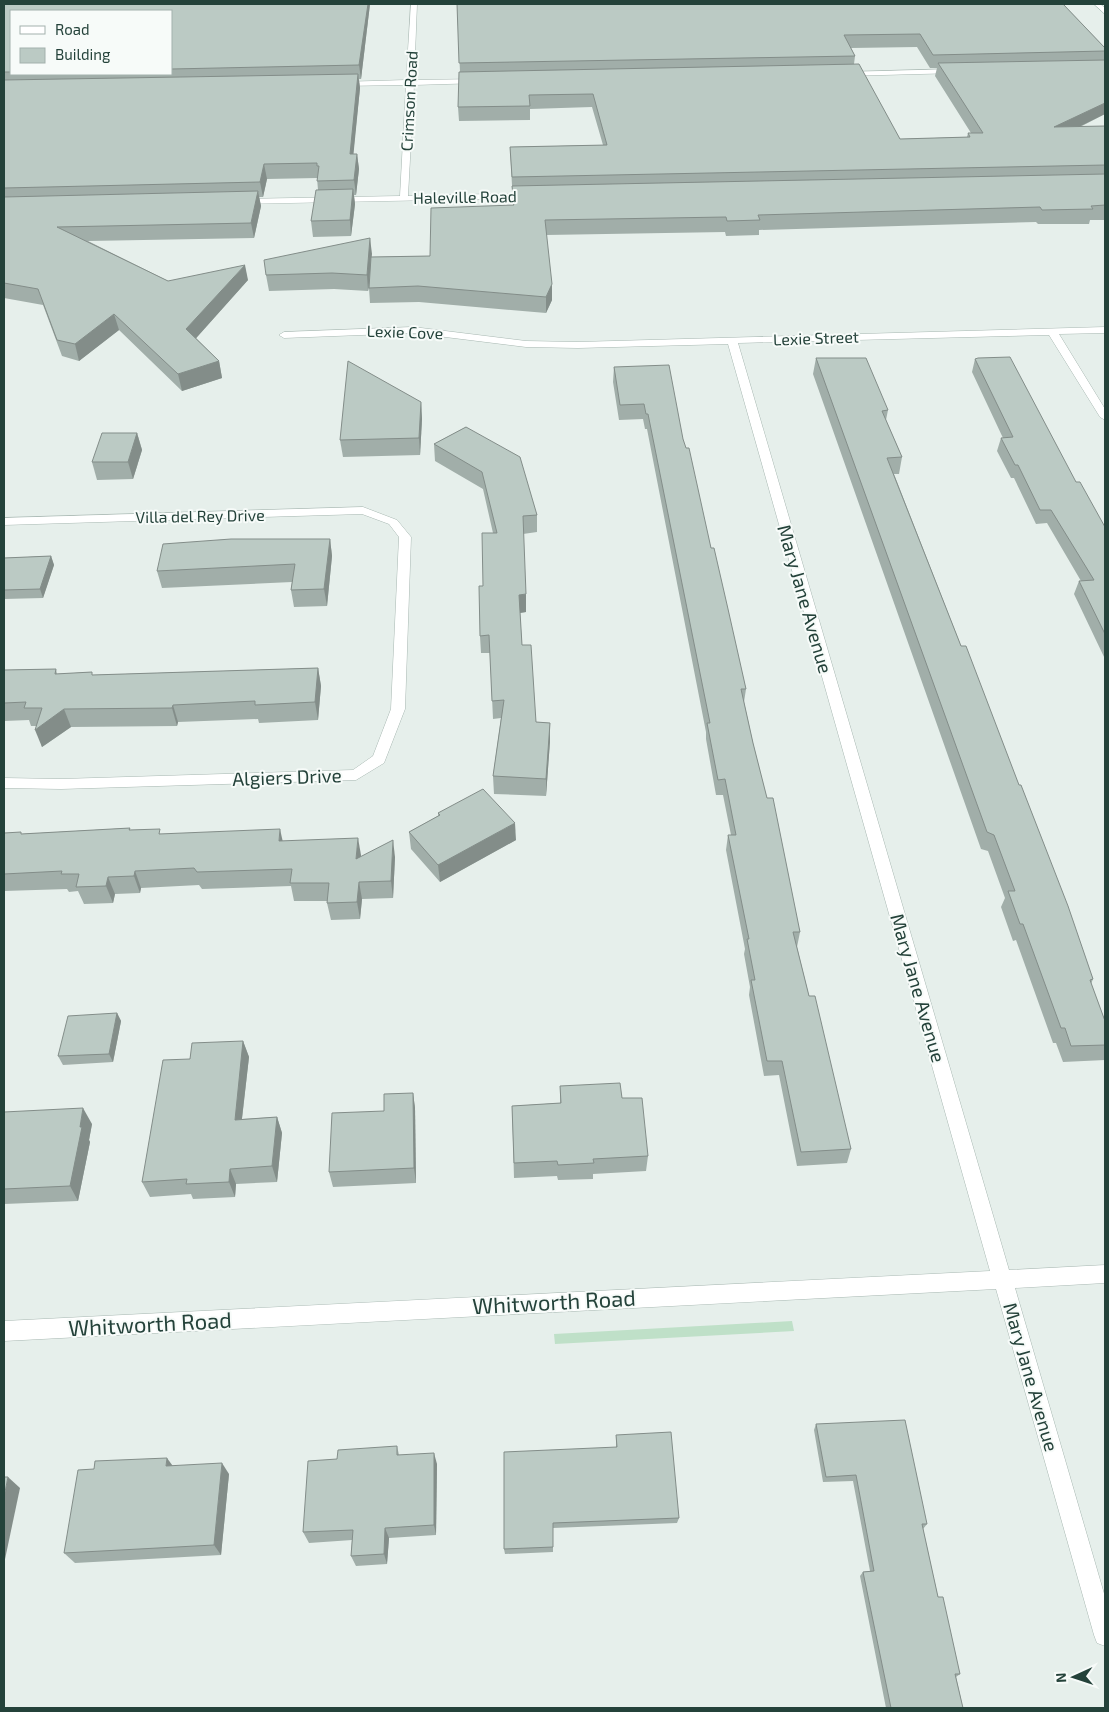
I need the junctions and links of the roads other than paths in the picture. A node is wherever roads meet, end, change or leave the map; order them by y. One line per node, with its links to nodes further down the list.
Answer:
1 (414, 4): 7 (street, Crimson Road)
2 (1097, 4): 3 (street)
3 (1105, 12)
4 (964, 71): 5 (street)
5 (836, 74)
6 (488, 81): 7 (street)
7 (410, 83): 8 (street); 10 (street, Crimson Road)
8 (336, 84)
9 (540, 196): 10 (street, Haleville Road)
10 (404, 198): 11 (street, Haleville Road)
11 (234, 202)
12 (1105, 330): 13 (street, Lexie Street)
13 (1052, 331): 15 (street, Lexie Street); 17 (street)
14 (284, 335): 16 (street, Lexie Cove)
15 (732, 341): 16 (street, Lexie Street); 22 (street, Mary Jane Avenue)
16 (526, 344)
17 (1105, 417)
18 (4, 521): 19 (street, Villa del Rey Drive)
19 (393, 522): 20 (street, Algiers Drive)
20 (4, 783)
21 (1105, 1274): 22 (street, Whitworth Road)
22 (1002, 1278): 23 (street, Whitworth Road); 24 (street, Mary Jane Avenue)
23 (4, 1331)
24 (1105, 1635)

